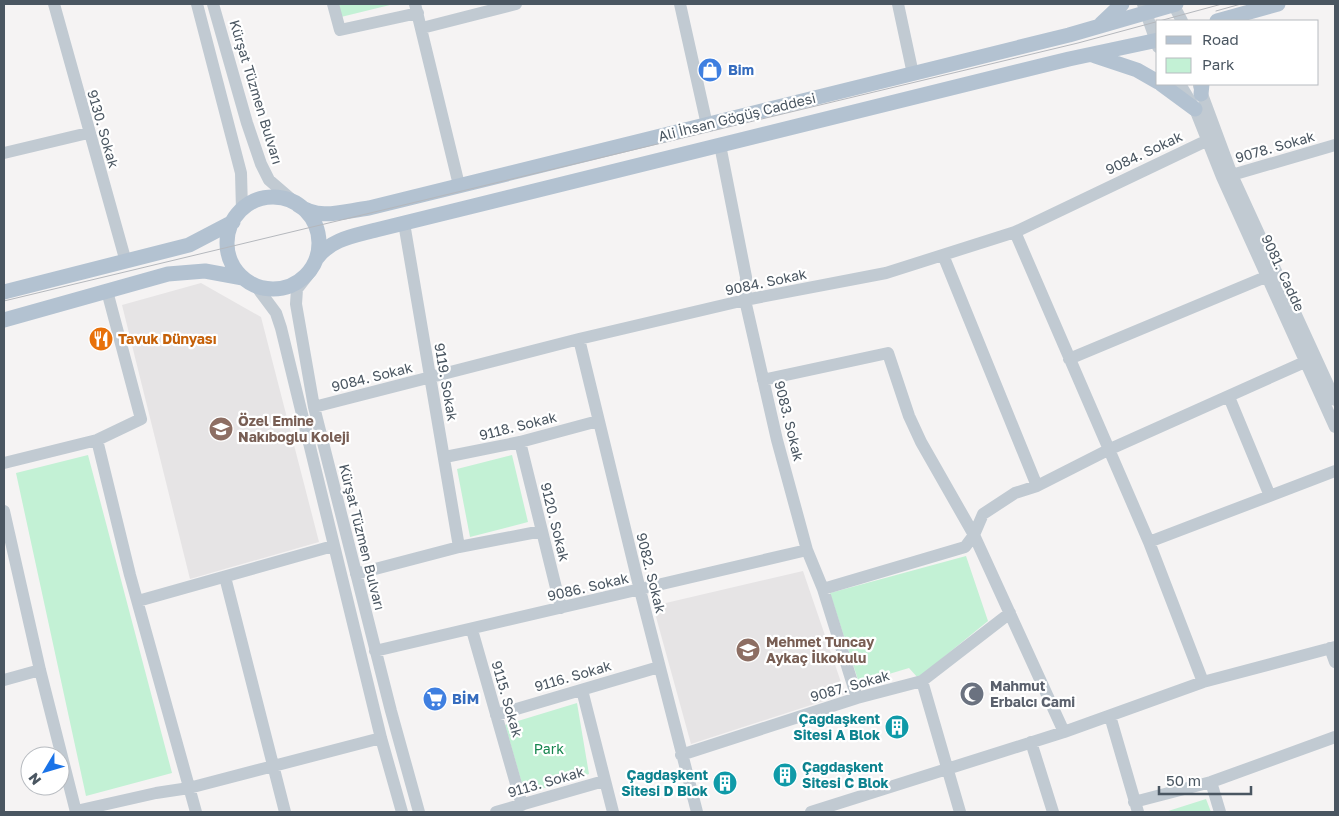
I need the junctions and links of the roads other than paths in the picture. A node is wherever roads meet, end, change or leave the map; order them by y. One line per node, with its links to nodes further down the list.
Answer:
1 (54, 4): 28 (street, 9130. Sokak)
2 (197, 4): 36 (street)
3 (213, 4): 35 (street, Kürşat Tüzmen Bulvarı)
4 (333, 4): 11 (street)
5 (680, 4): 27 (street)
6 (898, 4): 21 (street)
7 (1122, 4): 16 (main road)
8 (1174, 4): 12 (main road, Ali İhsan Göğüş Caddesi); 14 (street)
9 (1278, 4): 13 (main road)
10 (508, 5): 17 (street)
11 (416, 8): 17 (street)
12 (1144, 8): 16 (main road, Ali İhsan Göğüş Caddesi); 18 (street)
13 (1235, 17): 15 (main road)
14 (1182, 20)
15 (1222, 20)
16 (1097, 27): 21 (main road, Ali İhsan Göğüş Caddesi)
17 (422, 28): 34 (street)
18 (1156, 40)
19 (1156, 43): 20 (main road, Ali İhsan Göğüş Caddesi)
20 (1088, 55): 22 (main road); 30 (main road, Ali İhsan Göğüş Caddesi)
21 (913, 74): 27 (main road, Ali İhsan Göğüş Caddesi)
22 (1156, 81)
23 (1163, 85): 26 (main road)
24 (1181, 85): 26 (street, 9081. Cadde)
25 (1201, 87): 33 (street)
26 (1195, 109): 29 (street, 9081. Cadde)
27 (707, 125): 34 (main road, Ali İhsan Göğüş Caddesi)
28 (88, 133): 32 (street); 40 (street, 9130. Sokak)
29 (1206, 136): 33 (street, 9081. Cadde); 38 (street, 9084. Sokak)
30 (720, 145): 37 (main road, Ali İhsan Göğüş Caddesi); 46 (street, 9083. Sokak)
31 (1335, 145): 33 (street, 9078. Sokak)
32 (4, 154)
33 (1227, 176): 42 (street, 9081. Cadde); 53 (street)
34 (459, 186): 35 (main road, Ali İhsan Göğüş Caddesi)
35 (298, 205): 36 (main road); 41 (main road)
36 (237, 216): 40 (main road); 43 (main road)
37 (404, 223): 41 (main road, Ali İhsan Göğüş Caddesi); 51 (street, 9119. Sokak)
38 (1015, 232): 39 (street, 9084. Sokak); 49 (street)
39 (943, 255): 46 (street, 9084. Sokak); 65 (street)
40 (126, 262): 45 (main road)
41 (314, 264): 43 (main road); 56 (street, Kürşat Tüzmen Bulvarı)
42 (1268, 276): 49 (street); 50 (street, 9081. Cadde)
43 (250, 282): 44 (main road); 71 (street)
44 (107, 291): 47 (main road); 59 (street)
45 (4, 292)
46 (745, 300): 48 (street, 9084. Sokak); 52 (street, 9083. Sokak)
47 (4, 320)
48 (579, 339): 51 (street, 9084. Sokak); 57 (street, 9082. Sokak)
49 (1069, 359): 61 (street)
50 (1307, 362): 53 (street, 9081. Cadde); 54 (street)
51 (430, 378): 56 (street, 9084. Sokak); 62 (street, 9119. Sokak)
52 (764, 380): 69 (street); 73 (street, 9083. Sokak)
53 (1327, 382): 55 (street); 58 (street, 9081. Cadde)
54 (1229, 397): 61 (street); 66 (street)
55 (1335, 400)
56 (314, 407): 74 (street, Kürşat Tüzmen Bulvarı)
57 (598, 421): 60 (street, 9118. Sokak); 77 (street, 9082. Sokak)
58 (1335, 427)
59 (97, 440): 63 (street); 78 (street)
60 (520, 442): 62 (street, 9118. Sokak); 68 (street, 9120. Sokak)
61 (1108, 450): 65 (street); 70 (street)
62 (445, 457): 72 (street, 9119. Sokak)
63 (4, 463)
64 (1335, 471): 66 (street)
65 (1037, 486): 69 (street)
66 (1270, 496): 70 (street)
67 (4, 511): 86 (street)
68 (542, 531): 72 (street); 79 (street, 9120. Sokak)
69 (974, 535): 76 (street); 80 (street)
70 (1149, 542): 89 (street)
71 (333, 546): 75 (street); 96 (street)
72 (459, 547): 74 (street)
73 (807, 550): 76 (street, 9083. Sokak); 77 (street, 9086. Sokak)
74 (356, 574): 83 (street, Kürşat Tüzmen Bulvarı)
75 (225, 577): 78 (street); 99 (street)
76 (823, 589): 91 (street, 9083. Sokak)
77 (640, 590): 79 (street, 9086. Sokak); 85 (street, 9082. Sokak)
78 (138, 602): 103 (street)
79 (561, 608): 81 (street, 9086. Sokak)
80 (1010, 613): 88 (street, 9087. Sokak); 94 (street)
81 (472, 630): 83 (street, 9086. Sokak); 92 (street, 9115. Sokak)
82 (1334, 646): 84 (street); 89 (street)
83 (375, 651): 110 (street, Kürşat Tüzmen Bulvarı)
84 (1335, 662)
85 (659, 667): 90 (street, 9116. Sokak); 98 (street, 9082. Sokak)
86 (40, 670): 87 (street); 106 (street)
87 (4, 680)
88 (922, 681): 91 (street, 9087. Sokak); 100 (street)
89 (1203, 682): 93 (street)
90 (582, 690): 92 (street, 9116. Sokak); 101 (street)
91 (857, 698): 98 (street, 9087. Sokak)
92 (496, 714): 104 (street, 9115. Sokak)
93 (1110, 716): 94 (street); 105 (street)
94 (1064, 732): 97 (street)
95 (1335, 737): 102 (street)
96 (381, 738): 99 (street); 109 (street)
97 (1031, 742): 100 (street); 116 (street)
98 (681, 755): 113 (street, 9082. Sokak)
99 (272, 766): 103 (street); 108 (street)
100 (947, 771): 114 (street); 115 (street)
101 (604, 781): 104 (street, 9113. Sokak); 112 (street)
102 (1211, 782): 105 (street); 117 (street)
103 (189, 788): 106 (street); 107 (street)
104 (522, 805): 111 (street, 9113. Sokak)
105 (1136, 807)
106 (76, 812)
107 (196, 812)
108 (285, 812)
109 (402, 812)
110 (419, 812)
111 (496, 812)
112 (613, 812)
113 (697, 812)
114 (811, 812)
115 (960, 812)
116 (1053, 812)
117 (1220, 812)

